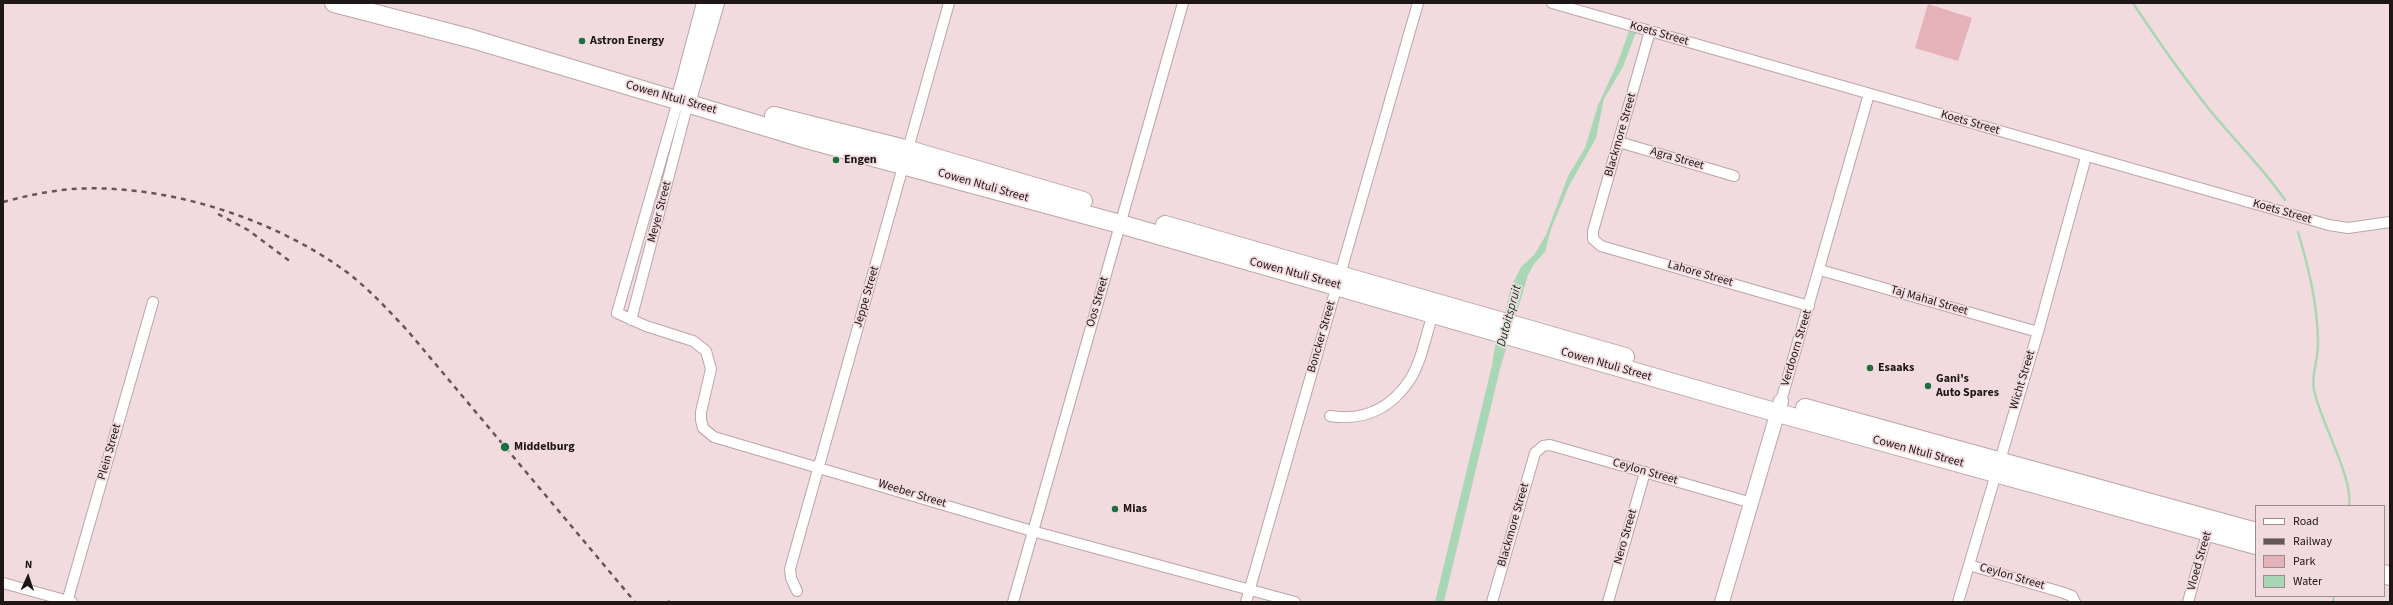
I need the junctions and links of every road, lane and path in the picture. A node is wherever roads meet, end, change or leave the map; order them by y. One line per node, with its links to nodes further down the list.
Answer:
1 (334, 3): 11 (highway, Cowen Ntuli Street)
2 (379, 3): 11 (highway, Cowen Ntuli Street)
3 (704, 3): 11 (street, Meyer Street)
4 (717, 3): 11 (street)
5 (949, 3): 13 (street, Jeppe Street)
6 (1183, 3): 16 (street, Oos Street)
7 (1418, 3): 20 (street, Boncker Street)
8 (1552, 3): 9 (street, Koets Street)
9 (1646, 30): 10 (street, Koets Street); 12 (street, Blackmore Street)
10 (1869, 94): 14 (street, Koets Street); 19 (street, Verdoorn Street)
11 (685, 96): 13 (highway, Cowen Ntuli Street); 23 (street, Meyer Street); 25 (street, Meyer Street)
12 (1619, 142): 15 (street, Agra Street); 18 (street, Blackmore Street)
13 (907, 157): 16 (highway, Cowen Ntuli Street); 31 (street, Jeppe Street)
14 (2086, 157): 17 (street, Koets Street); 27 (street, Wicht Street)
15 (1734, 176)
16 (1122, 219): 20 (highway, Cowen Ntuli Street); 36 (street, Oos Street)
17 (2390, 222)
18 (1593, 239): 22 (street, Lahore Street)
19 (1820, 270): 22 (street, Verdoorn Street); 27 (street, Taj Mahal Street)
20 (1339, 280): 24 (highway, Cowen Ntuli Street); 26 (highway, Cowen Ntuli Street); 41 (street, Boncker Street)
21 (153, 302): 43 (street, Plein Street)
22 (1809, 306): 28 (street, Verdoorn Street)
23 (617, 313): 25 (street, Weeber Street)
24 (1433, 314): 26 (highway, Cowen Ntuli Street); 29 (street)
25 (631, 320): 31 (street, Weeber Street)
26 (1493, 325): 28 (highway, Cowen Ntuli Street)
27 (2038, 332): 32 (street, Wicht Street)
28 (1779, 407): 32 (highway, Cowen Ntuli Street); 34 (street, Verdoorn Street)
29 (1330, 416)
30 (1538, 449): 33 (street, Ceylon Street); 47 (street, Blackmore Street)
31 (818, 466): 36 (street, Weeber Street); 42 (street, Jeppe Street)
32 (1997, 466): 35 (highway, Cowen Ntuli Street); 39 (street, Wicht Street)
33 (1645, 472): 34 (street, Ceylon Street); 48 (street, Nero Street)
34 (1752, 503): 49 (street, Verdoorn Street)
35 (2210, 526): 37 (highway, Cowen Ntuli Street); 38 (highway, Cowen Ntuli Street); 52 (street, Vloed Street)
36 (1032, 531): 41 (street, Weeber Street); 44 (street, Oos Street)
37 (2255, 532)
38 (2255, 545)
39 (1969, 565): 50 (street, Wicht Street); 51 (street, Ceylon Street)
40 (3, 583): 43 (street)
41 (1250, 589): 45 (street, Boncker Street); 46 (street, Weeber Street)
42 (797, 591)
43 (69, 602)
44 (1013, 602)
45 (1246, 602)
46 (1295, 602)
47 (1492, 602)
48 (1608, 602)
49 (1722, 602)
50 (1958, 602)
51 (2075, 602)
52 (2188, 602)

